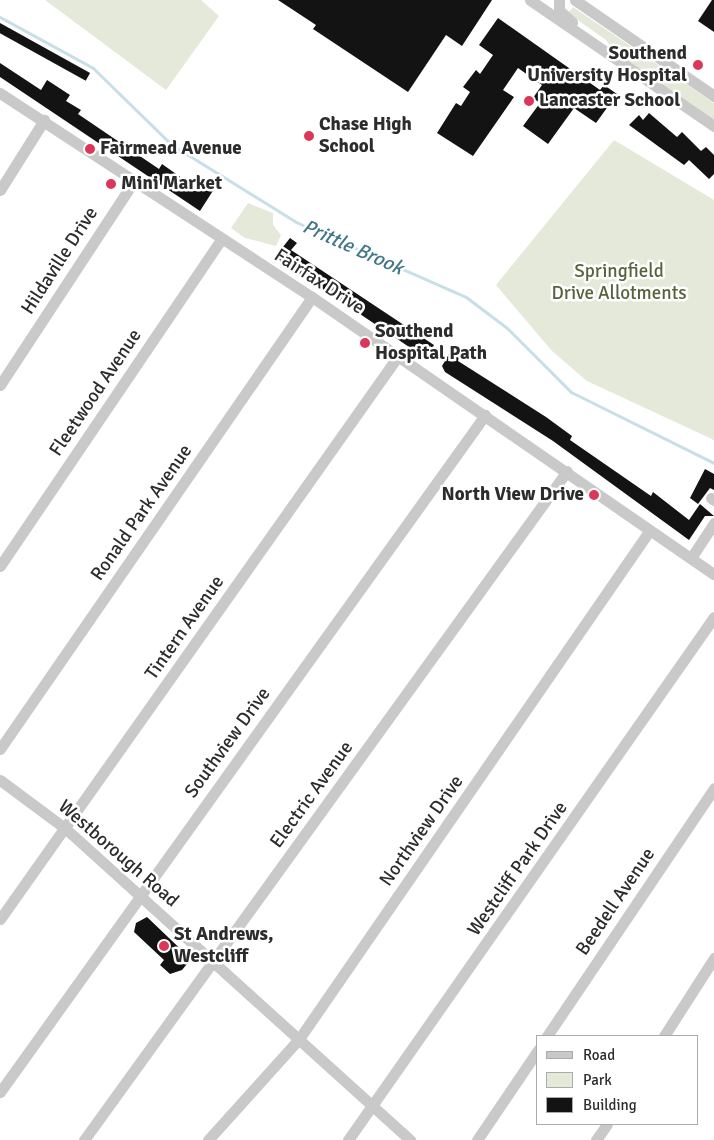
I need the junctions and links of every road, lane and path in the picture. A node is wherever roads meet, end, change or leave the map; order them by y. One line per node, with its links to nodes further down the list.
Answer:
1 (570, 0): 4 (street)
2 (575, 0): 7 (street)
3 (533, 2): 4 (street); 5 (street)
4 (559, 5): 5 (street)
5 (612, 58): 9 (street)
6 (0, 93): 8 (street, Fairfax Drive)
7 (714, 96)
8 (44, 120): 10 (street, Fairfax Drive); 11 (street)
9 (714, 126)
10 (134, 181): 12 (street, Fairfax Drive); 15 (street, Hildaville Drive)
11 (0, 190)
12 (221, 240): 13 (street, Fairfax Drive); 21 (street, Fleetwood Avenue)
13 (312, 297): 14 (street, Fairfax Drive); 24 (street, Ronald Park Avenue)
14 (398, 356): 16 (street, Fairfax Drive); 27 (street, Tintern Avenue)
15 (0, 385)
16 (485, 415): 17 (street, Fairfax Drive); 28 (street, Southview Drive)
17 (567, 471): 19 (street, Fairfax Drive); 31 (street, Electric Avenue)
18 (714, 523): 20 (street)
19 (650, 530): 20 (street, Fairfax Drive); 34 (street, Northview Drive)
20 (691, 558): 22 (street, Fairfax Drive)
21 (0, 566)
22 (714, 574)
23 (714, 617): 37 (street, Westcliff Park Drive)
24 (0, 749)
25 (0, 780): 27 (street, Westborough Road)
26 (714, 788): 32 (street, Beedell Avenue)
27 (66, 829): 28 (street, Westborough Road); 29 (street, Tintern Avenue)
28 (140, 896): 31 (street, Westborough Road); 36 (street, Southview Drive)
29 (0, 920)
30 (714, 958): 33 (street)
31 (213, 962): 34 (street, Westborough Road); 39 (street, Electric Avenue)
32 (548, 1035)
33 (665, 1035)
34 (299, 1039): 37 (street, Westborough Road); 40 (street, Northview Drive)
35 (536, 1053): 43 (street)
36 (0, 1092)
37 (374, 1108): 41 (street, Westcliff Park Drive); 42 (street, Westborough Road)
38 (606, 1125): 44 (street)
39 (84, 1140)
40 (208, 1140)
41 (348, 1140)
42 (410, 1140)
43 (477, 1140)
44 (596, 1140)

